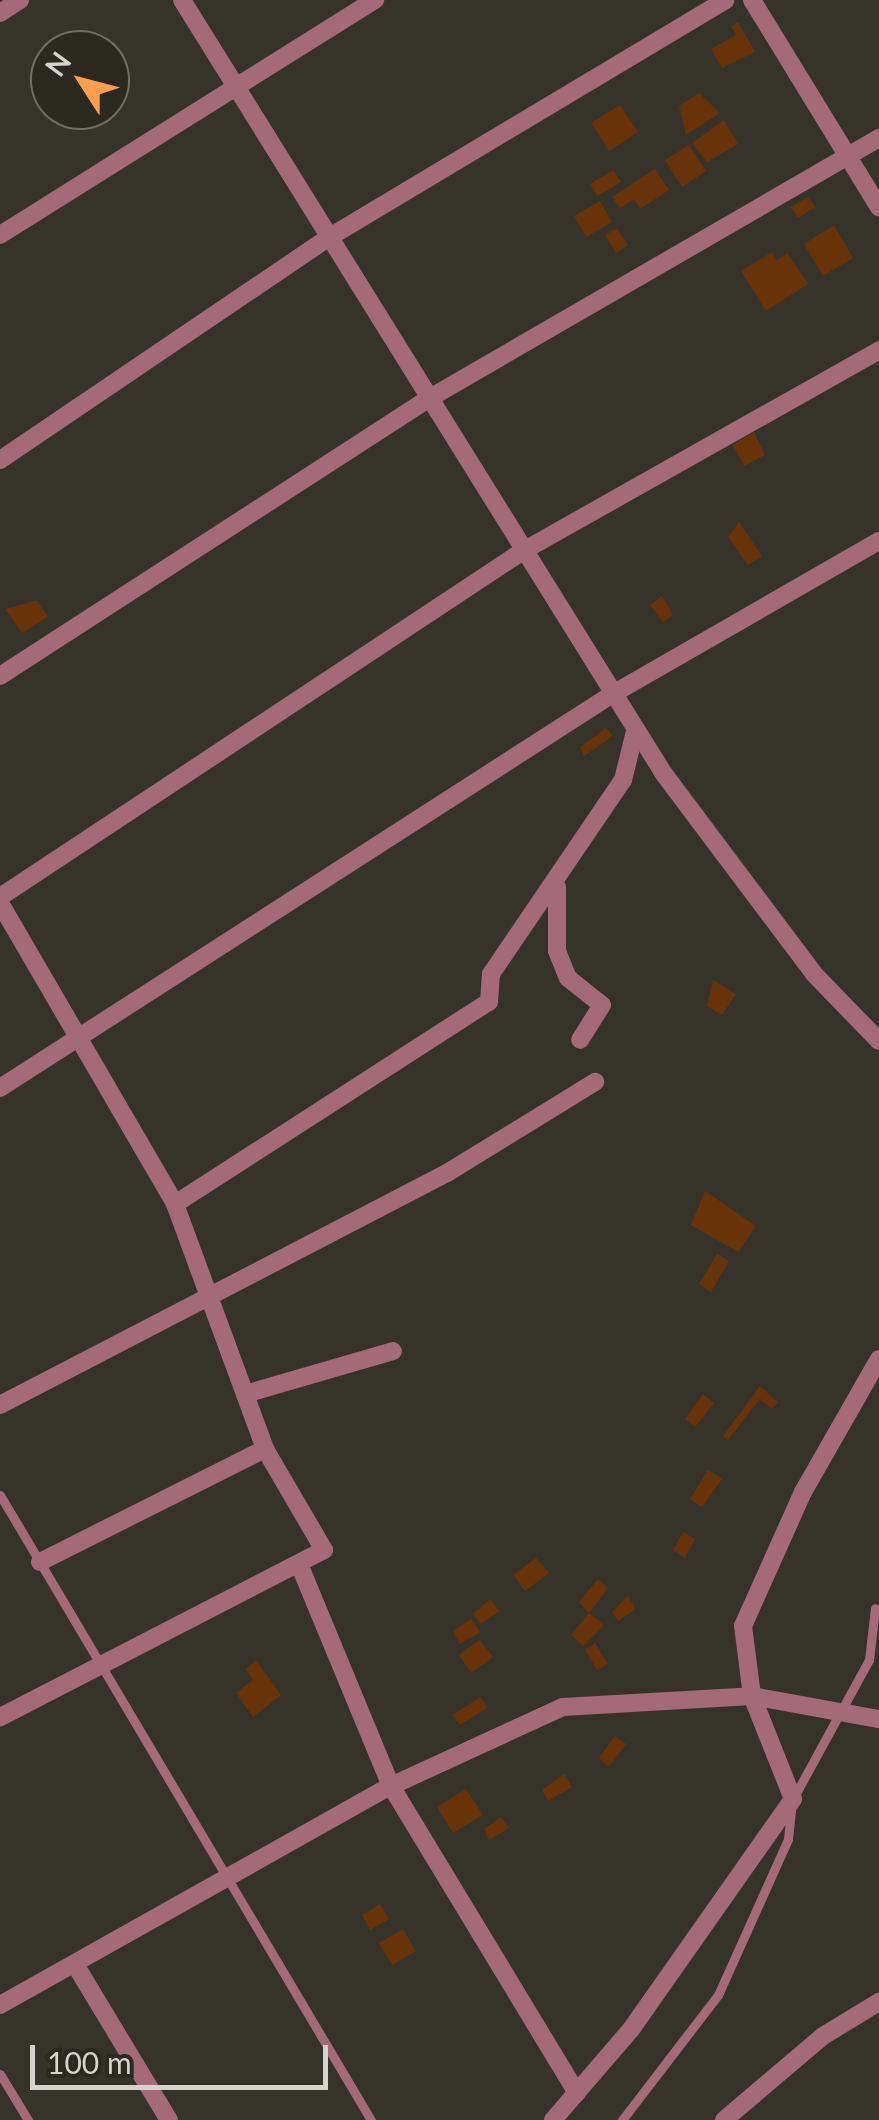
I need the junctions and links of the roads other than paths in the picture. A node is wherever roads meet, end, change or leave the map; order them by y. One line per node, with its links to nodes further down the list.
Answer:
1 (20, 0): 6 (street)
2 (182, 0): 7 (street)
3 (375, 0): 7 (street)
4 (725, 0): 12 (street)
5 (752, 0): 9 (street)
6 (0, 13)
7 (234, 85): 11 (street); 12 (street)
8 (879, 138): 9 (street)
9 (849, 157): 10 (street); 14 (street)
10 (879, 207)
11 (0, 234)
12 (328, 238): 14 (street); 15 (street)
13 (879, 350): 17 (street)
14 (428, 399): 17 (street); 18 (street)
15 (0, 460)
16 (879, 540): 19 (street)
17 (523, 551): 19 (street); 22 (street)
18 (0, 676)
19 (611, 694): 20 (street); 23 (street)
20 (636, 732): 21 (street); 25 (street)
21 (558, 882): 24 (street); 28 (street)
22 (0, 900): 23 (street)
23 (81, 1039): 27 (street); 28 (street)
24 (580, 1040)
25 (879, 1041)
26 (595, 1082): 29 (street)
27 (0, 1088)
28 (175, 1204): 29 (street)
29 (216, 1298): 32 (street); 33 (street)
30 (393, 1351): 32 (street)
31 (879, 1360): 40 (street)
32 (244, 1394): 34 (street)
33 (0, 1405)
34 (265, 1449): 36 (street); 37 (street)
35 (0, 1494): 36 (lane)
36 (40, 1562): 39 (lane)
37 (299, 1564): 39 (street); 44 (street)
38 (875, 1608): 41 (lane)
39 (102, 1667): 42 (street); 46 (lane)
40 (752, 1696): 41 (street); 44 (street); 45 (street)
41 (840, 1713): 43 (street); 45 (lane)
42 (0, 1717)
43 (879, 1719)
44 (391, 1786): 46 (street); 51 (street)
45 (792, 1799): 51 (street); 56 (lane)
46 (228, 1878): 47 (street); 54 (lane)
47 (76, 1966): 49 (street); 53 (street)
48 (879, 2002): 57 (street)
49 (0, 2005)
50 (0, 2074): 52 (lane)
51 (577, 2092): 55 (street)
52 (28, 2120)
53 (169, 2120)
54 (370, 2120)
55 (553, 2120)
56 (622, 2120)
57 (724, 2120)

